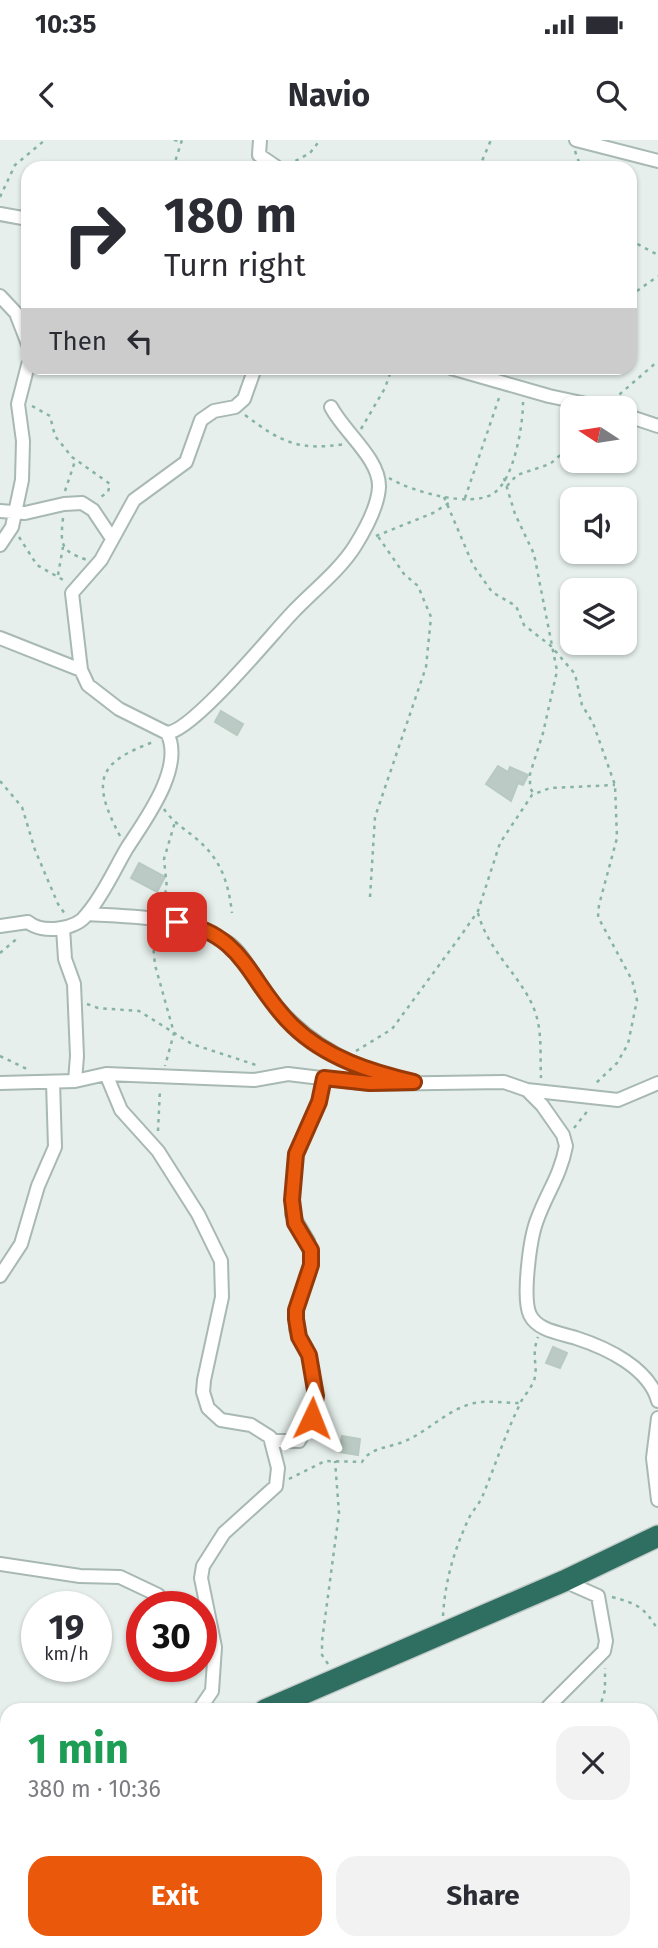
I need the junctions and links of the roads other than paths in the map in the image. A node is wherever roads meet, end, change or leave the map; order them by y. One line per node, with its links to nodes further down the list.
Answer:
1 (260, 140): 3 (street)
2 (576, 140): 4 (street)
3 (269, 161)
4 (658, 161)
5 (0, 214): 6 (street)
6 (21, 218)
7 (0, 296): 8 (street)
8 (21, 327)
9 (26, 375): 17 (street)
10 (253, 375): 18 (street)
11 (478, 375): 12 (street)
12 (560, 397)
13 (331, 407): 22 (street)
14 (637, 419): 15 (street)
15 (658, 426)
16 (0, 511): 17 (street)
17 (16, 513): 18 (street); 19 (street)
18 (111, 537): 21 (street)
19 (0, 545)
20 (0, 638): 21 (street)
21 (81, 670): 22 (street)
22 (168, 734): 23 (street)
23 (86, 917): 25 (street); 30 (street)
24 (0, 926): 25 (street)
25 (63, 928): 28 (street)
26 (106, 1074): 27 (street); 28 (street); 37 (street)
27 (324, 1078): 30 (street); 37 (street)
28 (75, 1081): 32 (street)
29 (656, 1081): 33 (street)
30 (414, 1082): 33 (street)
31 (0, 1083): 32 (street)
32 (50, 1083): 34 (street)
33 (527, 1090): 35 (street)
34 (0, 1276)
35 (658, 1401)
36 (658, 1418): 38 (street)
37 (270, 1437): 43 (street)
38 (658, 1500)
39 (658, 1536): 41 (highway)
40 (0, 1564): 42 (street)
41 (564, 1581): 46 (highway); 47 (street)
42 (150, 1591)
43 (202, 1591)
44 (213, 1682): 45 (street)
45 (204, 1703)
46 (281, 1703)
47 (552, 1703)

